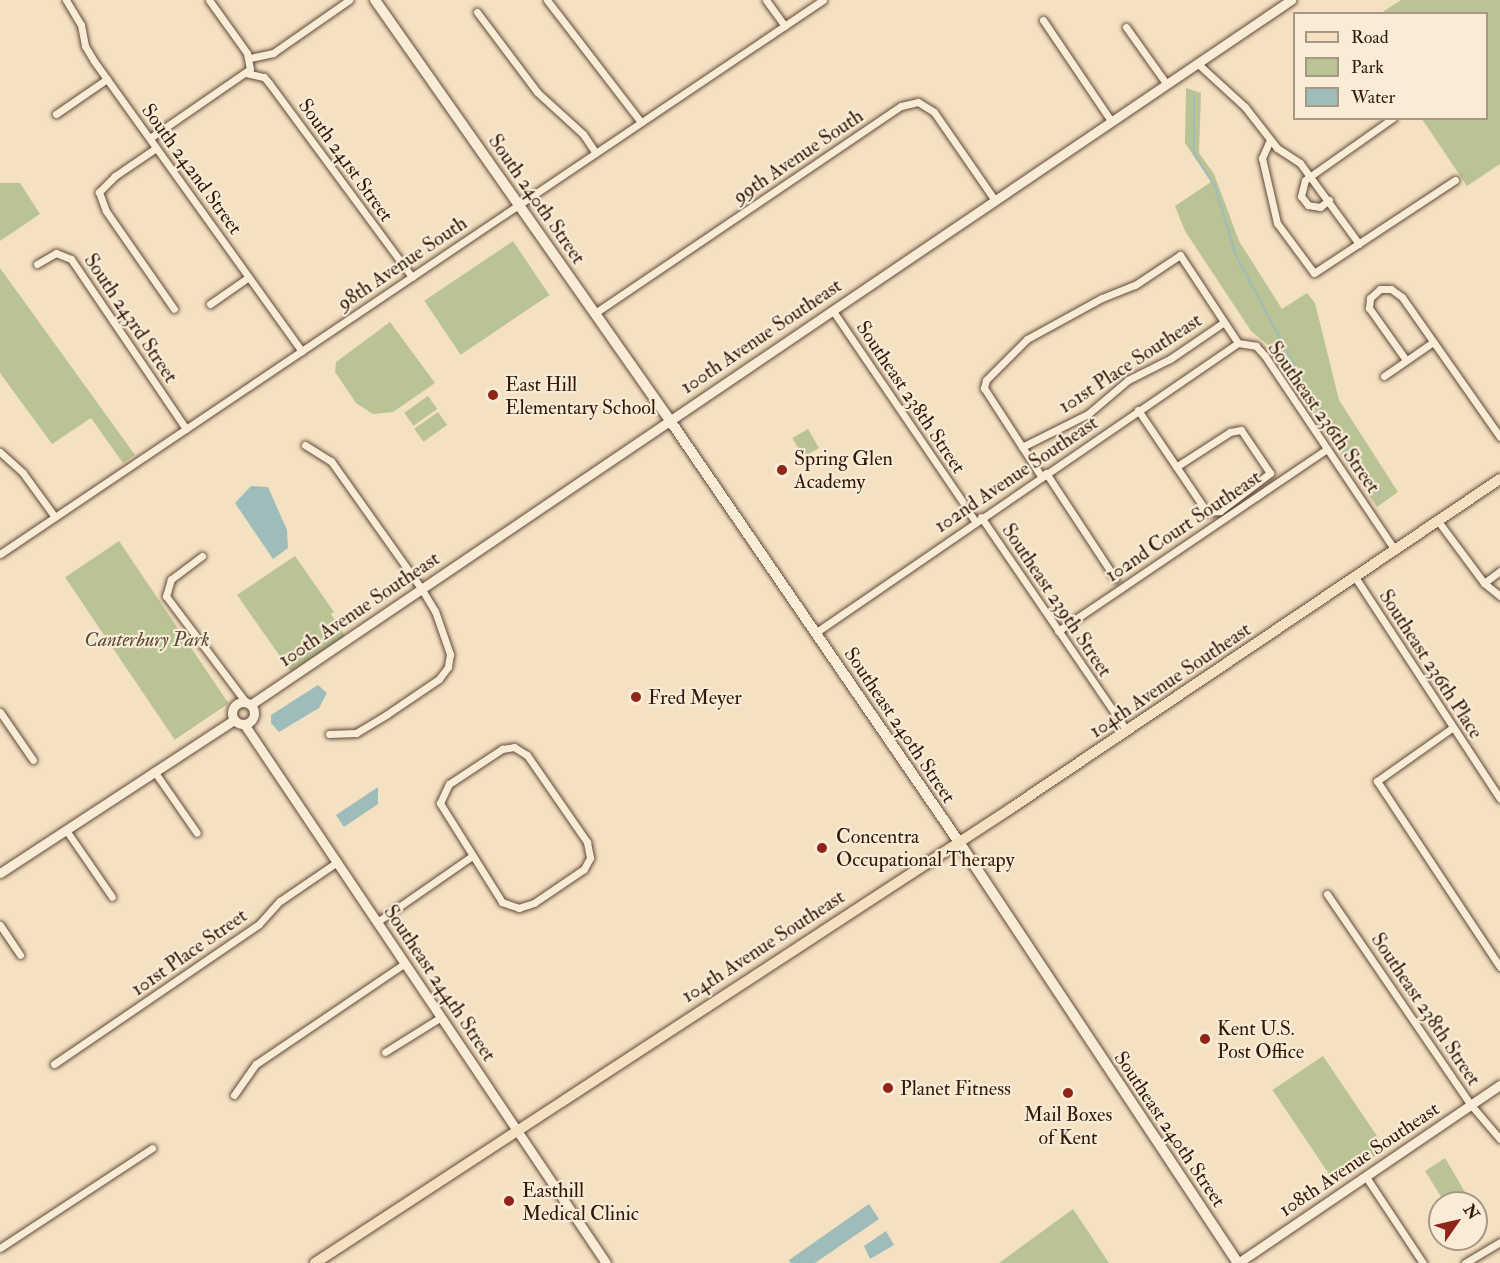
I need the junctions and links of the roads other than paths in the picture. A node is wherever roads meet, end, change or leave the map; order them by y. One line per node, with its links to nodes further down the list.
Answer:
1 (66, 0): 16 (street, South 242nd Street)
2 (209, 0): 13 (street)
3 (349, 0): 13 (street)
4 (375, 0): 32 (main road, South 240th Street)
5 (547, 0): 21 (street)
6 (766, 0): 11 (street)
7 (823, 0): 11 (street, 98th Avenue South)
8 (1291, 0): 14 (street, 100th Avenue Southeast)
9 (477, 12): 25 (street)
10 (1043, 20): 20 (street)
11 (785, 26): 21 (street, 98th Avenue South)
12 (1126, 27): 17 (street)
13 (250, 61): 15 (street)
14 (1197, 63): 17 (street, 100th Avenue Southeast); 23 (street)
15 (246, 73): 22 (street); 36 (street, South 241st Street)
16 (107, 79): 18 (street); 22 (street, South 242nd Street)
17 (1166, 83): 20 (street, 100th Avenue Southeast)
18 (56, 114)
19 (1390, 120): 26 (street)
20 (1111, 121): 30 (street, 100th Avenue Southeast)
21 (641, 122): 25 (street, 98th Avenue South)
22 (150, 138): 24 (street, South 242nd Street)
23 (1270, 140): 27 (street); 33 (street)
24 (156, 148): 35 (street, South 242nd Street); 38 (street)
25 (595, 152): 32 (street, 98th Avenue South)
26 (1322, 166): 27 (street); 29 (street)
27 (1310, 175): 29 (street); 31 (street)
28 (1455, 180): 33 (street)
29 (1318, 186): 31 (street)
30 (994, 199): 39 (street, 100th Avenue Southeast); 40 (street, 99th Avenue South)
31 (1329, 200): 33 (street)
32 (519, 205): 36 (street, 98th Avenue South); 40 (main road, South 240th Street)
33 (1359, 244)
34 (37, 264): 49 (street, South 243rd Street)
35 (249, 277): 37 (street); 44 (street, South 242nd Street)
36 (412, 277): 44 (street, 98th Avenue South)
37 (210, 304)
38 (174, 309)
39 (832, 311): 48 (street, 100th Avenue Southeast); 58 (street, Southeast 238th Street)
40 (595, 313): 48 (main road, South 240th Street)
41 (1224, 322): 43 (street, Southeast 236th Street); 52 (street, 101st Place Southeast); 52 (street, Southeast 236th Street)
42 (1433, 342): 45 (street); 45 (street); 50 (street)
43 (1238, 343): 47 (street, 102nd Avenue Southeast); 53 (street, Southeast 236th Street)
44 (302, 351): 49 (street, 98th Avenue South)
45 (1406, 360): 46 (street)
46 (1384, 376)
47 (1138, 410): 55 (street); 56 (street, 102nd Avenue Southeast)
48 (669, 419): 70 (street, 100th Avenue Southeast); 73 (main road, Southeast 240th Street)
49 (186, 429): 60 (street, 98th Avenue South)
50 (1500, 437)
51 (304, 445): 70 (street)
52 (1022, 447): 56 (street)
53 (1327, 449): 63 (street, Southeast 236th Street); 72 (street, 102nd Court Southeast)
54 (0, 452): 60 (street)
55 (1176, 467): 55 (street, 102nd Court Southeast)
56 (1044, 475): 61 (street, 102nd Avenue Southeast); 68 (street)
57 (1500, 479): 62 (main road, 104th Avenue Southeast)
58 (962, 501)
59 (968, 511): 61 (street)
60 (55, 517): 64 (street, 98th Avenue South)
61 (978, 519): 72 (street, Southeast 239th Street); 73 (street, 102nd Avenue Southeast)
62 (1438, 521): 63 (main road, 104th Avenue Southeast); 69 (street)
63 (1395, 550): 67 (main road, 104th Avenue Southeast)
64 (0, 554)
65 (202, 556): 74 (street)
66 (1500, 571): 69 (street)
67 (1354, 577): 78 (street, Southeast 236th Place); 79 (main road, 104th Avenue Southeast)
68 (1115, 578)
69 (1484, 583): 71 (street)
70 (421, 588): 74 (street, 100th Avenue Southeast); 80 (street)
71 (1500, 596)
72 (1058, 631): 79 (street, Southeast 239th Street)
73 (815, 633): 86 (main road, Southeast 240th Street)
74 (248, 702): 76 (street); 77 (street)
75 (0, 712): 81 (street)
76 (232, 721): 77 (street); 82 (street)
77 (244, 724): 88 (street, Southeast 244th Street)
78 (1452, 728): 83 (street, Southeast 236th Place); 96 (street)
79 (1127, 731): 86 (main road, 104th Avenue Southeast)
80 (329, 734)
81 (33, 760)
82 (154, 771): 84 (street); 85 (street)
83 (1500, 798)
84 (66, 830): 89 (street); 91 (street)
85 (197, 833)
86 (959, 842): 103 (main road, 104th Avenue Southeast); 111 (main road, Southeast 240th Street)
87 (472, 856): 87 (street); 92 (street)
88 (337, 862): 92 (street, Southeast 244th Street); 99 (street, 101st Place Street)
89 (0, 873)
90 (1327, 894): 102 (street, Southeast 238th Street)
91 (112, 897)
92 (377, 922): 95 (street, Southeast 244th Street)
93 (0, 925): 94 (street)
94 (20, 955)
95 (405, 963): 97 (street, Southeast 244th Street); 101 (street)
96 (1500, 967)
97 (441, 1017): 98 (street); 103 (street, Southeast 244th Street)
98 (385, 1052)
99 (54, 1064)
100 (1500, 1085): 102 (street, 108th Avenue Southeast)
101 (234, 1095)
102 (1471, 1105): 104 (street, Southeast 238th Street); 106 (street, 108th Avenue Southeast)
103 (517, 1130): 109 (main road, 104th Avenue Southeast); 110 (street, Southeast 244th Street)
104 (1500, 1139)
105 (152, 1148): 108 (street)
106 (1365, 1177): 111 (street, 108th Avenue Southeast); 112 (street)
107 (1500, 1242): 113 (street)
108 (0, 1248)
109 (315, 1263)
110 (606, 1263)
111 (1238, 1263)
112 (1423, 1263)
113 (1465, 1263)

